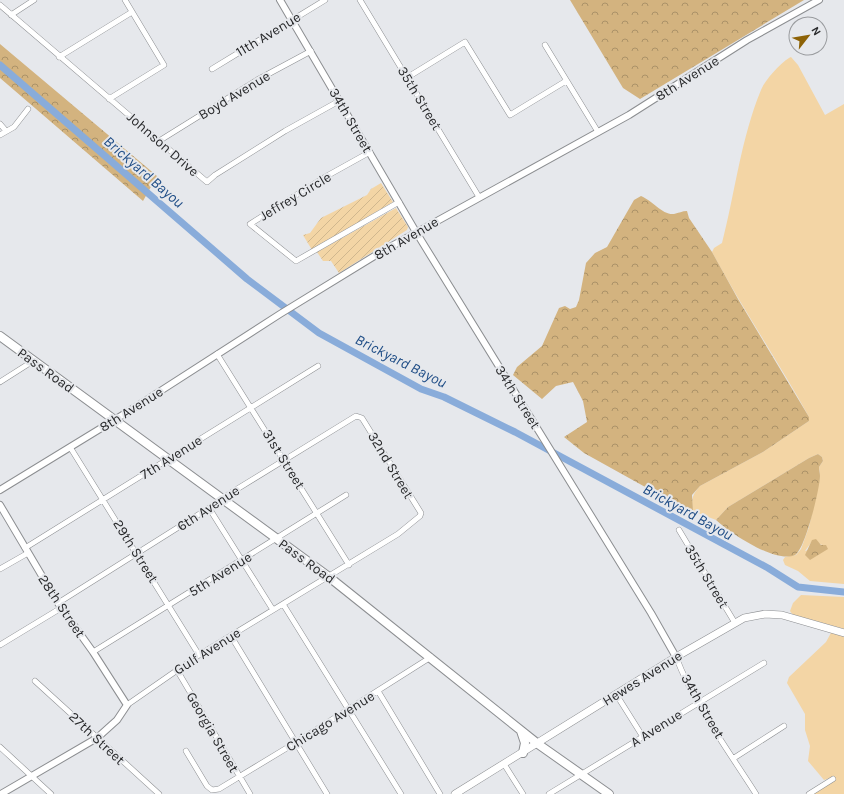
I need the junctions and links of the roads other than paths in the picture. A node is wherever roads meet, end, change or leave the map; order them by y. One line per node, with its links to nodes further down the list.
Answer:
1 (34, 0): 9 (street)
2 (125, 0): 8 (street)
3 (280, 0): 10 (street, 34th Street)
4 (325, 0): 10 (street, 11th Avenue)
5 (360, 0): 15 (street, 35th Street)
6 (820, 0): 22 (street, 8th Avenue)
7 (0, 6): 9 (street, Johnson Drive)
8 (132, 12): 13 (street); 17 (street)
9 (11, 15): 13 (street, Johnson Drive)
10 (293, 20): 12 (street, 34th Street); 14 (street, 11th Avenue)
11 (545, 45): 16 (street)
12 (311, 51): 18 (street, 34th Street); 24 (street, Boyd Avenue)
13 (59, 57): 17 (street, Johnson Drive)
14 (212, 69)
15 (408, 77): 16 (street); 26 (street, 35th Street)
16 (566, 81): 22 (street)
17 (110, 99): 24 (street, Johnson Drive)
18 (339, 101): 24 (street, Johnson Drive); 25 (street, 34th Street)
19 (28, 109): 21 (street)
20 (0, 124): 21 (street)
21 (6, 131): 23 (street)
22 (598, 132): 26 (street, 8th Avenue)
23 (0, 135)
24 (158, 142)
25 (370, 152): 27 (street, 34th Street); 27 (street, Jeffrey Circle)
26 (479, 197): 28 (street, 8th Avenue)
27 (399, 202): 28 (street, 34th Street)
28 (416, 232): 30 (street, 8th Avenue); 67 (street, 34th Street)
29 (0, 336): 31 (main road, Pass Road)
30 (217, 354): 34 (street, 31st Street); 36 (street, 8th Avenue)
31 (33, 361): 33 (street); 36 (main road, Pass Road)
32 (318, 366): 34 (street, 7th Avenue)
33 (0, 382)
34 (252, 408): 38 (street, 31st Street); 39 (street, 7th Avenue)
35 (359, 416): 38 (street, 6th Avenue); 47 (street, 32nd Street)
36 (114, 420): 37 (street, 8th Avenue); 39 (main road, Pass Road)
37 (70, 447): 40 (street, 8th Avenue); 42 (street, 29th Street)
38 (285, 459): 43 (street, 6th Avenue); 46 (street, 31st Street)
39 (168, 460): 42 (street, 7th Avenue); 43 (main road, Pass Road)
40 (0, 490)
41 (346, 495): 46 (street, 5th Avenue)
42 (104, 499): 50 (street, 7th Avenue); 51 (street, 29th Street)
43 (222, 499): 45 (street, 6th Avenue); 49 (main road, Pass Road)
44 (0, 504): 50 (street, 28th Street)
45 (209, 508): 51 (street, 6th Avenue); 52 (street)
46 (317, 513): 49 (street, 5th Avenue); 53 (street, 31st Street)
47 (420, 516): 53 (street, Gulf Avenue)
48 (679, 530): 60 (street, 35th Street)
49 (277, 539): 52 (street, 5th Avenue); 55 (main road, Pass Road)
50 (26, 550): 54 (street); 58 (street, 28th Street)
51 (137, 553): 57 (street, 29th Street); 58 (street, 6th Avenue)
52 (242, 560): 57 (street, 5th Avenue); 59 (street)
53 (349, 565): 55 (street, Gulf Avenue)
54 (0, 569)
55 (329, 577): 56 (street, Gulf Avenue); 66 (main road, Pass Road)
56 (283, 604): 59 (street, Gulf Avenue); 75 (street)
57 (169, 605): 64 (street, 5th Avenue); 65 (street, 29th Street)
58 (60, 606): 63 (street); 64 (street, 28th Street)
59 (273, 610): 62 (street, Gulf Avenue)
60 (735, 623): 61 (main road, Hewes Avenue); 67 (main road, Hewes Avenue)
61 (844, 632)
62 (230, 636): 65 (street, Gulf Avenue); 80 (street)
63 (0, 645)
64 (94, 652): 74 (street, 28th Street)
65 (199, 655): 69 (street, Gulf Avenue)
66 (431, 657): 71 (street, Chicago Avenue); 77 (main road, Pass Road)
67 (676, 657): 72 (main road, Hewes Avenue); 73 (street, 34th Street)
68 (764, 663): 73 (street, A Avenue)
69 (177, 670): 74 (street, Gulf Avenue); 89 (street, Georgia Street)
70 (35, 681): 79 (street, 27th Street)
71 (378, 691): 75 (street, Chicago Avenue); 97 (street)
72 (616, 694): 78 (street); 81 (main road, Hewes Avenue)
73 (698, 702): 78 (street, A Avenue); 85 (street, 34th Street)
74 (127, 705): 79 (street, Gulf Avenue)
75 (348, 709): 80 (street, Chicago Avenue); 96 (street)
76 (784, 726): 85 (street)
77 (522, 731): 81 (main road, Pass Road); 84 (main road)
78 (643, 736): 87 (street, A Avenue)
79 (97, 738): 88 (street, Gulf Avenue); 93 (street, 27th Street)
80 (295, 743): 89 (street, Chicago Avenue); 95 (street)
81 (538, 744): 84 (main road, Hewes Avenue); 87 (main road, Pass Road)
82 (0, 747): 88 (street)
83 (186, 751): 89 (street, Chicago Avenue)
84 (522, 753): 86 (main road, Hewes Avenue)
85 (734, 758): 102 (street, 34th Street)
86 (504, 764): 98 (main road, Hewes Avenue); 99 (street)
87 (581, 775): 100 (street, A Avenue); 101 (main road, Pass Road)
88 (31, 776): 91 (street, Gulf Avenue); 92 (street)
89 (240, 777): 94 (street, Georgia Street)
90 (833, 779): 103 (street)
91 (1, 794)
92 (51, 794)
93 (159, 794)
94 (250, 794)
95 (327, 794)
96 (401, 794)
97 (440, 794)
98 (455, 794)
99 (523, 794)
100 (549, 794)
101 (609, 794)
102 (756, 794)
103 (808, 794)

